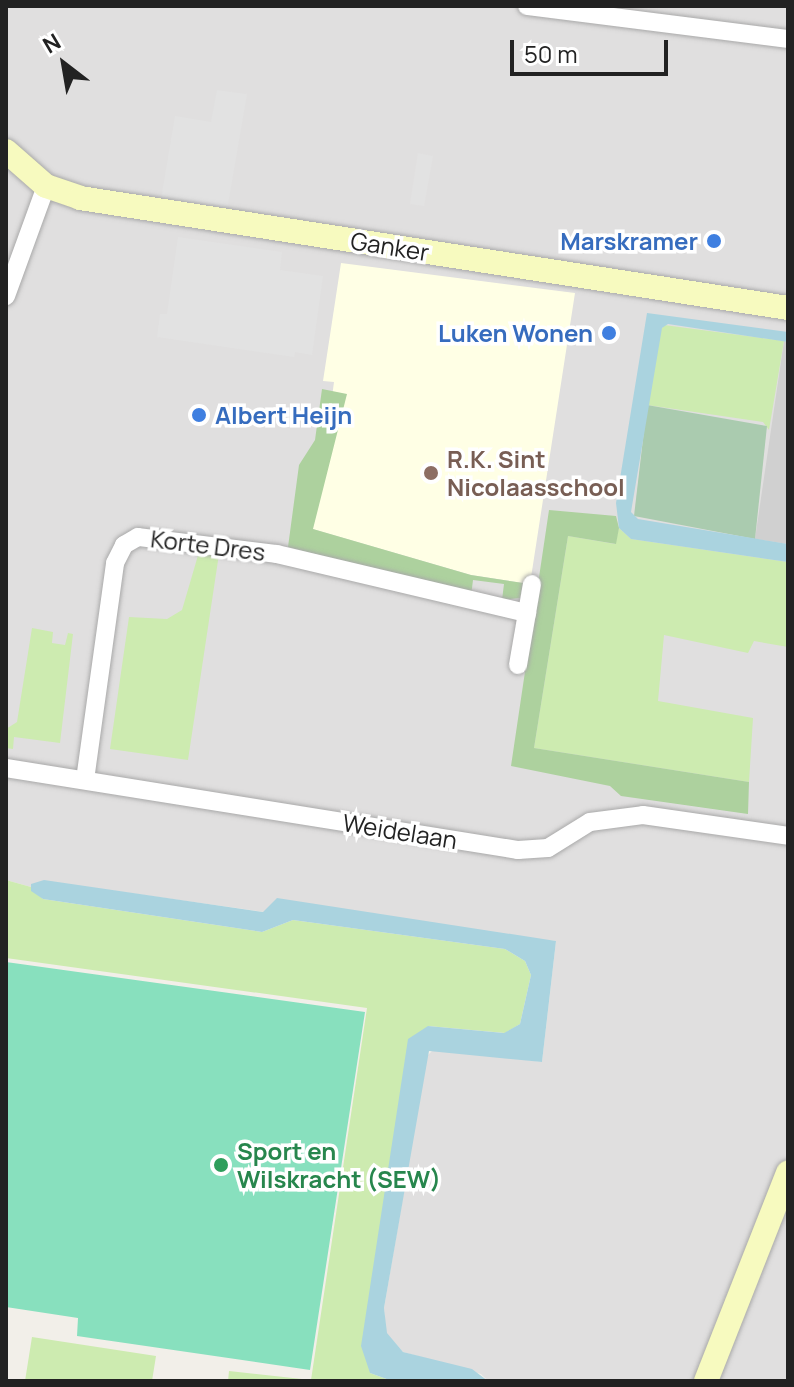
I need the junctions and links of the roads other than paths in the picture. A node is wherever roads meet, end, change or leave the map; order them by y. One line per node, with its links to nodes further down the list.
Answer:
1 (527, 6): 2 (street)
2 (648, 15): 3 (street)
3 (788, 39)
4 (6, 151): 5 (street, Ganker)
5 (46, 186): 6 (street); 7 (street, Ganker)
6 (6, 296)
7 (788, 308)
8 (532, 584): 9 (street)
9 (527, 613): 10 (street); 12 (street, Korte Dres)
10 (518, 665)
11 (6, 768): 12 (street, Weidelaan)
12 (85, 780): 13 (street, Weidelaan)
13 (788, 836)
14 (788, 1173): 15 (street)
15 (706, 1381)

